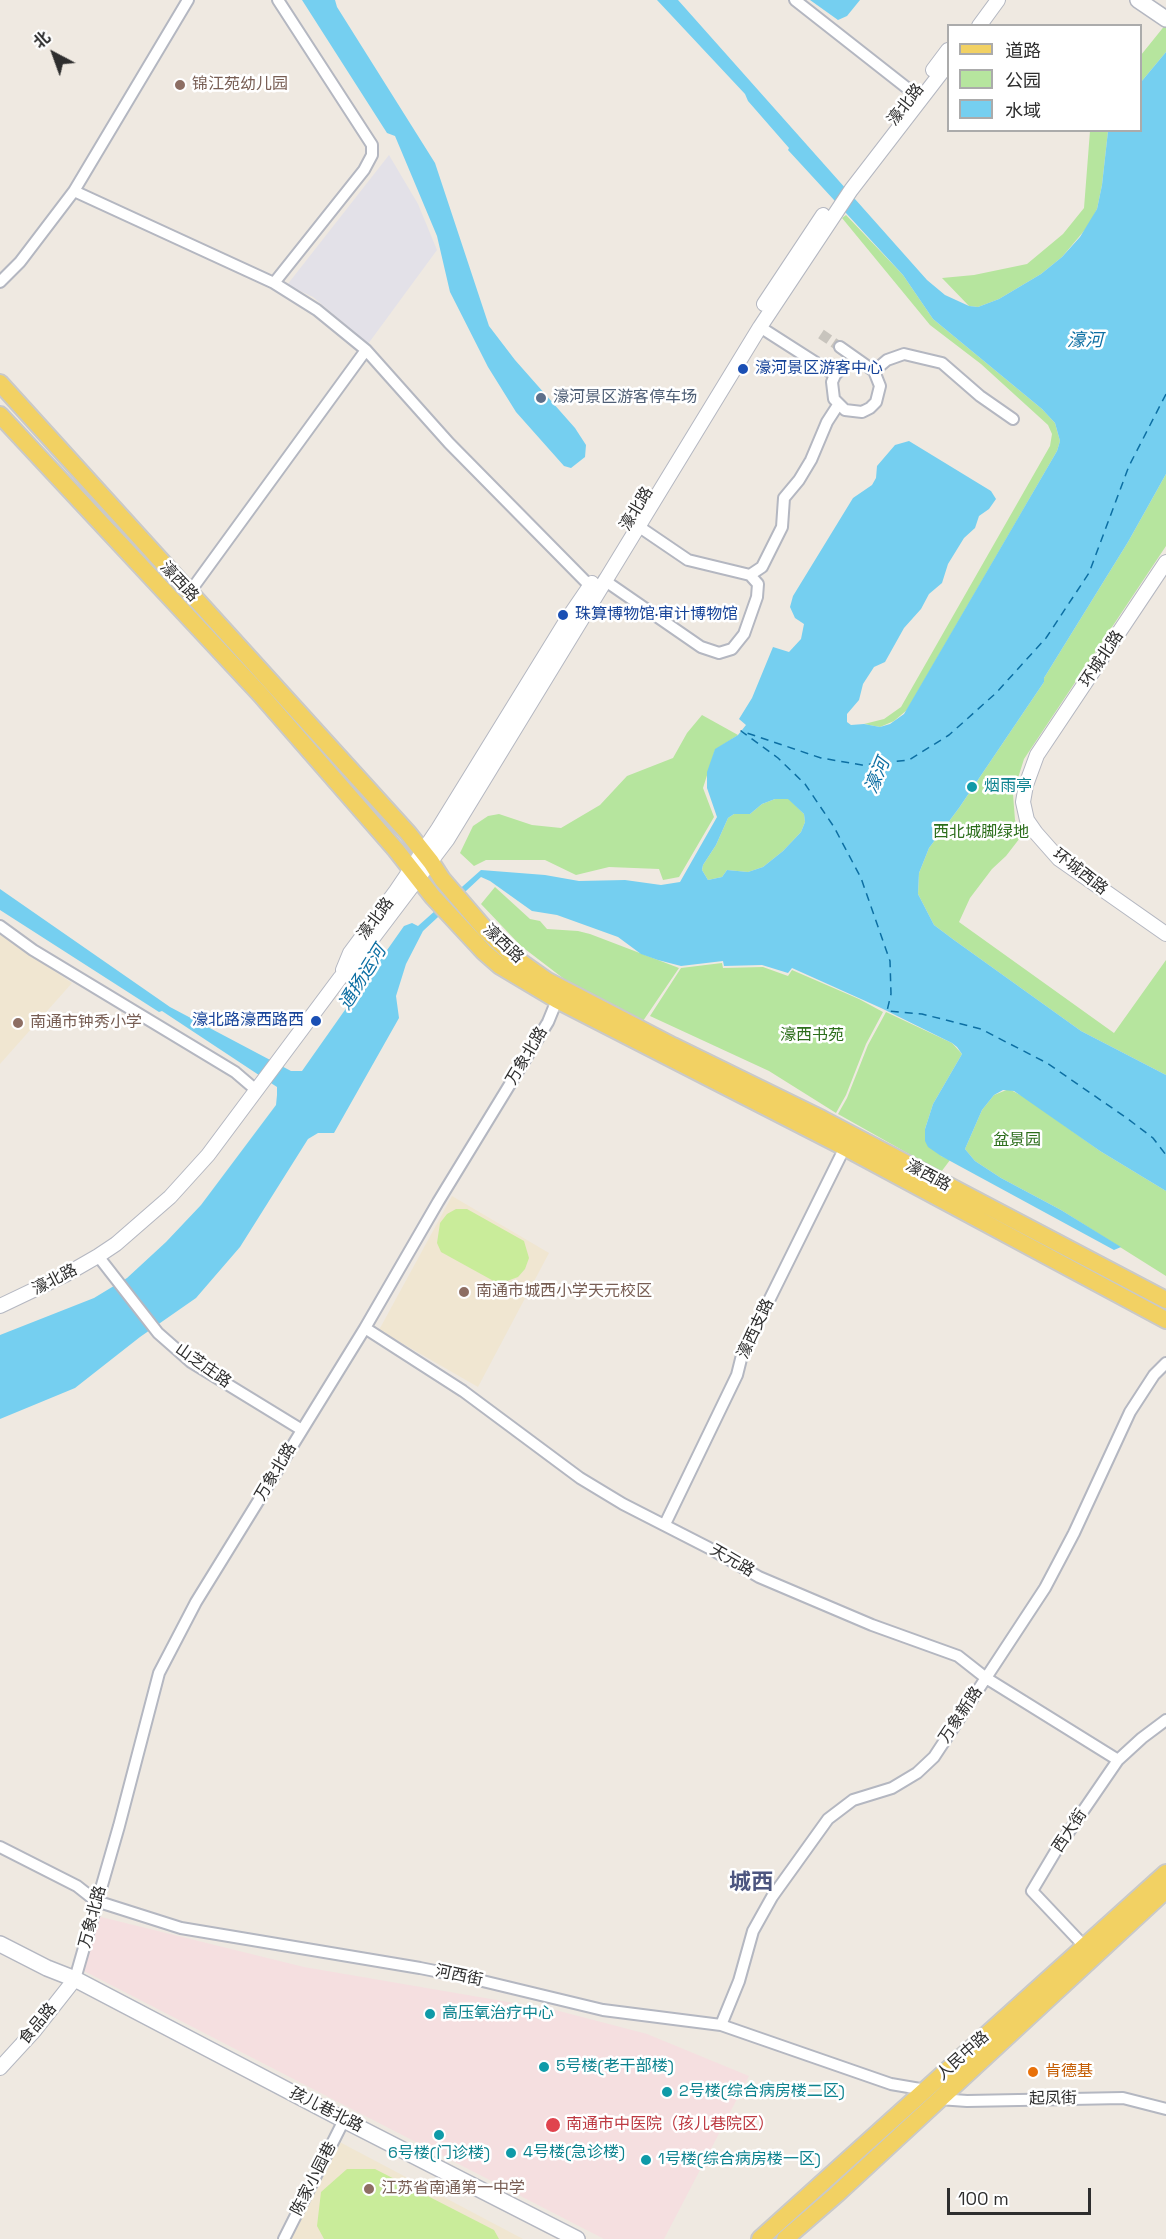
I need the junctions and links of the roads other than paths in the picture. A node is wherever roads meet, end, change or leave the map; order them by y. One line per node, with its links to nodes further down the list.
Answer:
1 (188, 0): 13 (street)
2 (278, 0): 16 (street)
3 (795, 0): 12 (street)
4 (987, 0): 8 (street)
5 (998, 0): 9 (street)
6 (1138, 0): 7 (main road)
7 (1166, 19)
8 (969, 24)
9 (980, 24)
10 (947, 52): 12 (street, 濠北路)
11 (947, 65): 12 (street, 濠北路)
12 (918, 96): 14 (street, 濠北路)
13 (74, 191): 15 (street); 16 (street)
14 (835, 206): 17 (street, 濠北路); 30 (street, 濠北路)
15 (0, 282)
16 (274, 283): 19 (street)
17 (760, 327): 21 (street); 26 (street, 濠北路)
18 (840, 347): 20 (street)
19 (366, 350): 30 (street); 31 (street)
20 (870, 368): 21 (street); 23 (street); 25 (street)
21 (836, 375): 23 (street)
22 (0, 382): 31 (main road, 濠西路)
23 (838, 405): 28 (street)
24 (0, 415): 34 (main road, 濠西路)
25 (1014, 418)
26 (638, 526): 28 (street); 29 (street, 濠北路)
27 (1166, 562): 32 (street, 环城北路)
28 (750, 575): 29 (street)
29 (604, 580): 30 (street, 濠北路)
30 (593, 589): 33 (street, 濠北路)
31 (189, 592): 33 (main road, 濠西路)
32 (1037, 755): 36 (street, 环城西路)
33 (427, 857): 34 (street, 濠北路); 39 (main road, 濠西路)
34 (415, 874): 37 (main road, 濠西路); 38 (street, 濠北路)
35 (0, 926): 38 (street)
36 (1166, 934)
37 (557, 1000): 39 (main road, 濠西路); 44 (street, 万象北路)
38 (258, 1087): 40 (street, 濠北路)
39 (848, 1142): 41 (main road, 濠西路); 43 (main road, 濠西路); 47 (street, 濠西支路)
40 (98, 1256): 42 (street, 濠北路); 46 (street, 山芝庄路)
41 (1166, 1300)
42 (0, 1306)
43 (1166, 1320)
44 (365, 1328): 46 (street, 万象北路); 47 (street, 天元路)
45 (1166, 1363): 48 (street, 万象新路)
46 (302, 1430): 54 (street, 万象北路)
47 (665, 1524): 48 (street, 天元路)
48 (987, 1678): 50 (street, 天元路); 59 (street, 万象新路)
49 (1166, 1720): 50 (street, 西大街)
50 (1118, 1760): 57 (street, 西大街)
51 (0, 1847): 54 (street, 河西街)
52 (1166, 1873): 57 (main road, 人民中路)
53 (1166, 1890): 61 (main road, 人民中路)
54 (96, 1901): 58 (street, 万象北路); 59 (street, 河西街)
55 (0, 1935): 58 (main road, 孩儿巷北路)
56 (0, 1944): 58 (main road, 孩儿巷北路)
57 (1086, 1947): 61 (main road, 人民中路)
58 (75, 1979): 60 (street, 食品路); 63 (main road, 孩儿巷北路)
59 (722, 2025): 61 (street, 河西街)
60 (0, 2068)
61 (933, 2094): 62 (street, 起凤街); 66 (main road, 人民中路); 67 (main road, 人民中路)
62 (1166, 2109)
63 (344, 2120): 64 (street, 陈家小园巷); 65 (main road, 孩儿巷北路)
64 (284, 2239)
65 (577, 2239)
66 (760, 2239)
67 (785, 2239)

